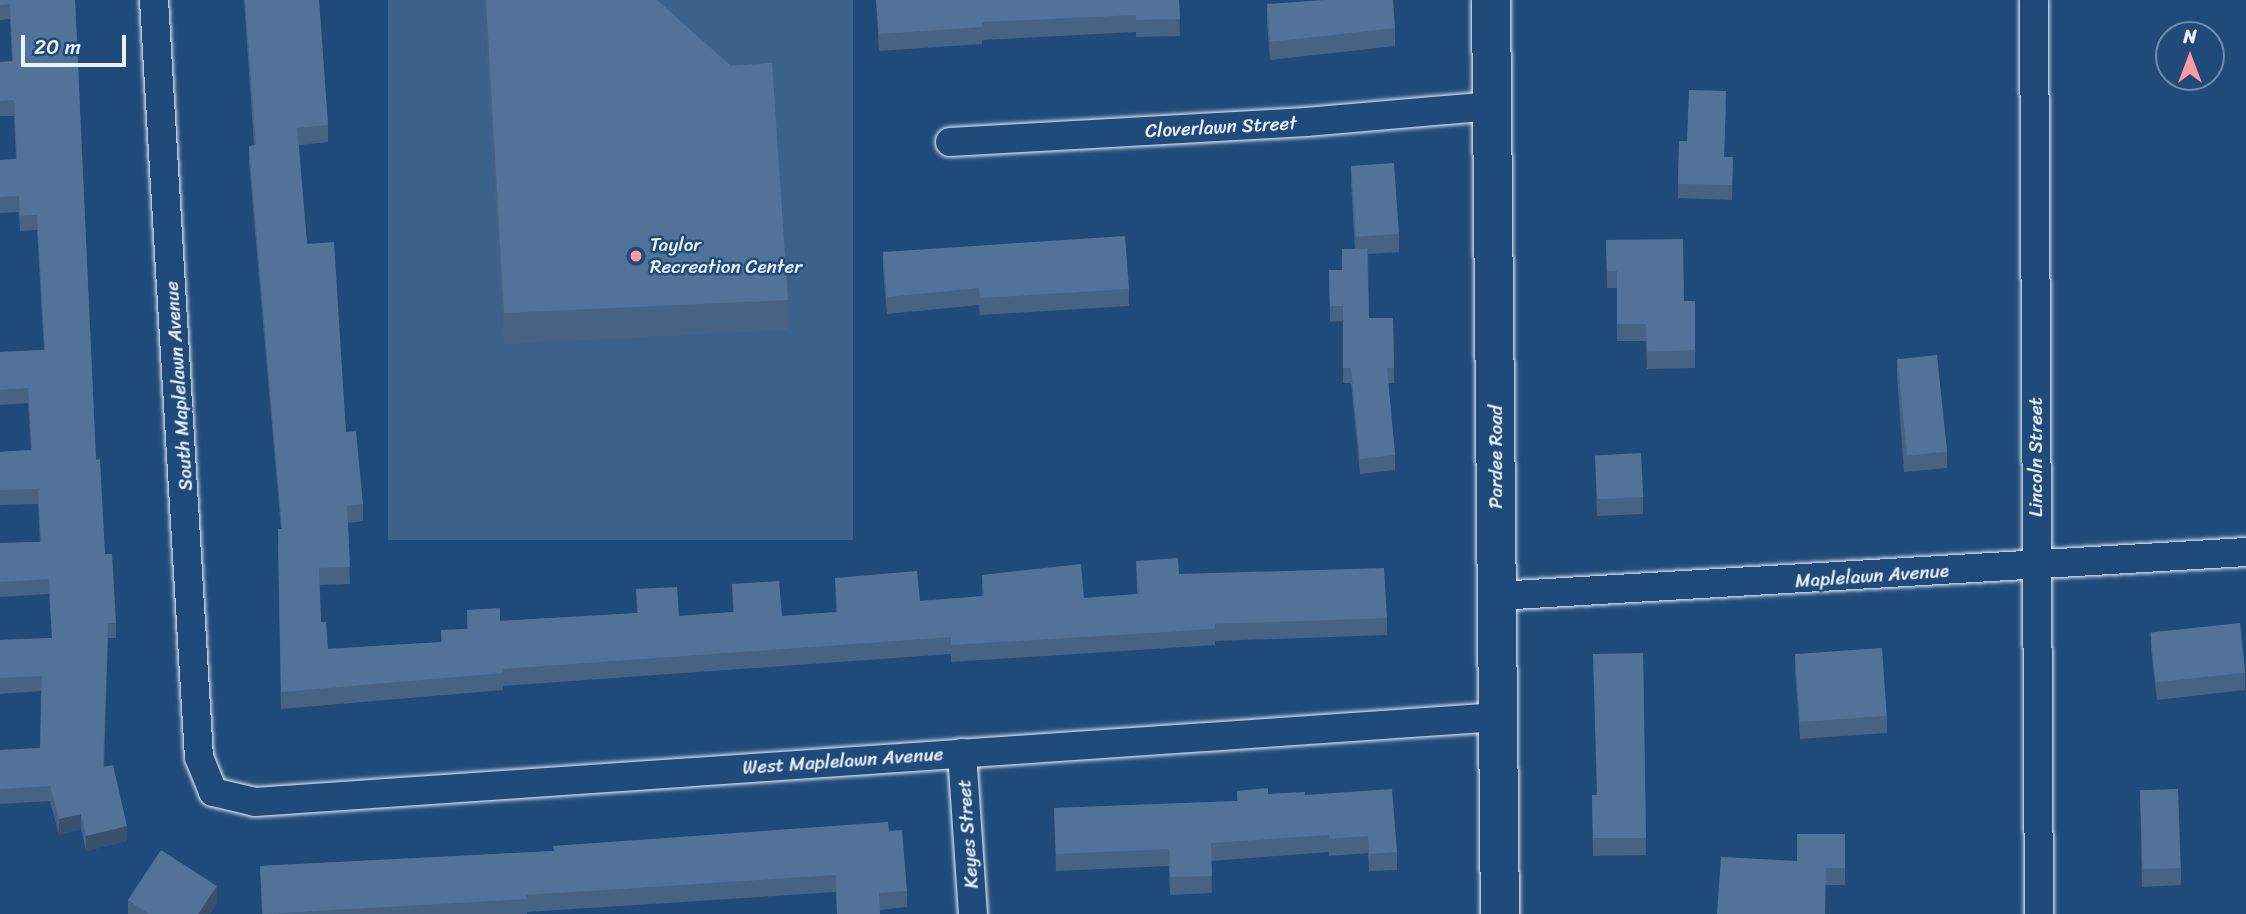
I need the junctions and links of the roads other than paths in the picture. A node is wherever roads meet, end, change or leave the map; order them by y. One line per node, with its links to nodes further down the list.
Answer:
1 (154, 0): 11 (street, South Maplelawn Avenue)
2 (1491, 0): 4 (main road, Pardee Road)
3 (2034, 0): 7 (street, Lincoln Street)
4 (1492, 106): 5 (street, Cloverlawn Street); 8 (main road, Pardee Road)
5 (950, 142)
6 (2246, 552): 7 (street, Maplelawn Avenue)
7 (2036, 566): 8 (street, Maplelawn Avenue); 14 (street, Lincoln Street)
8 (1497, 596): 9 (main road, Pardee Road)
9 (1498, 717): 10 (street, West Maplelawn Avenue); 13 (main road, Pardee Road)
10 (962, 753): 11 (street, West Maplelawn Avenue); 12 (street, Keyes Street)
11 (201, 772)
12 (973, 914)
13 (1500, 914)
14 (2039, 914)

